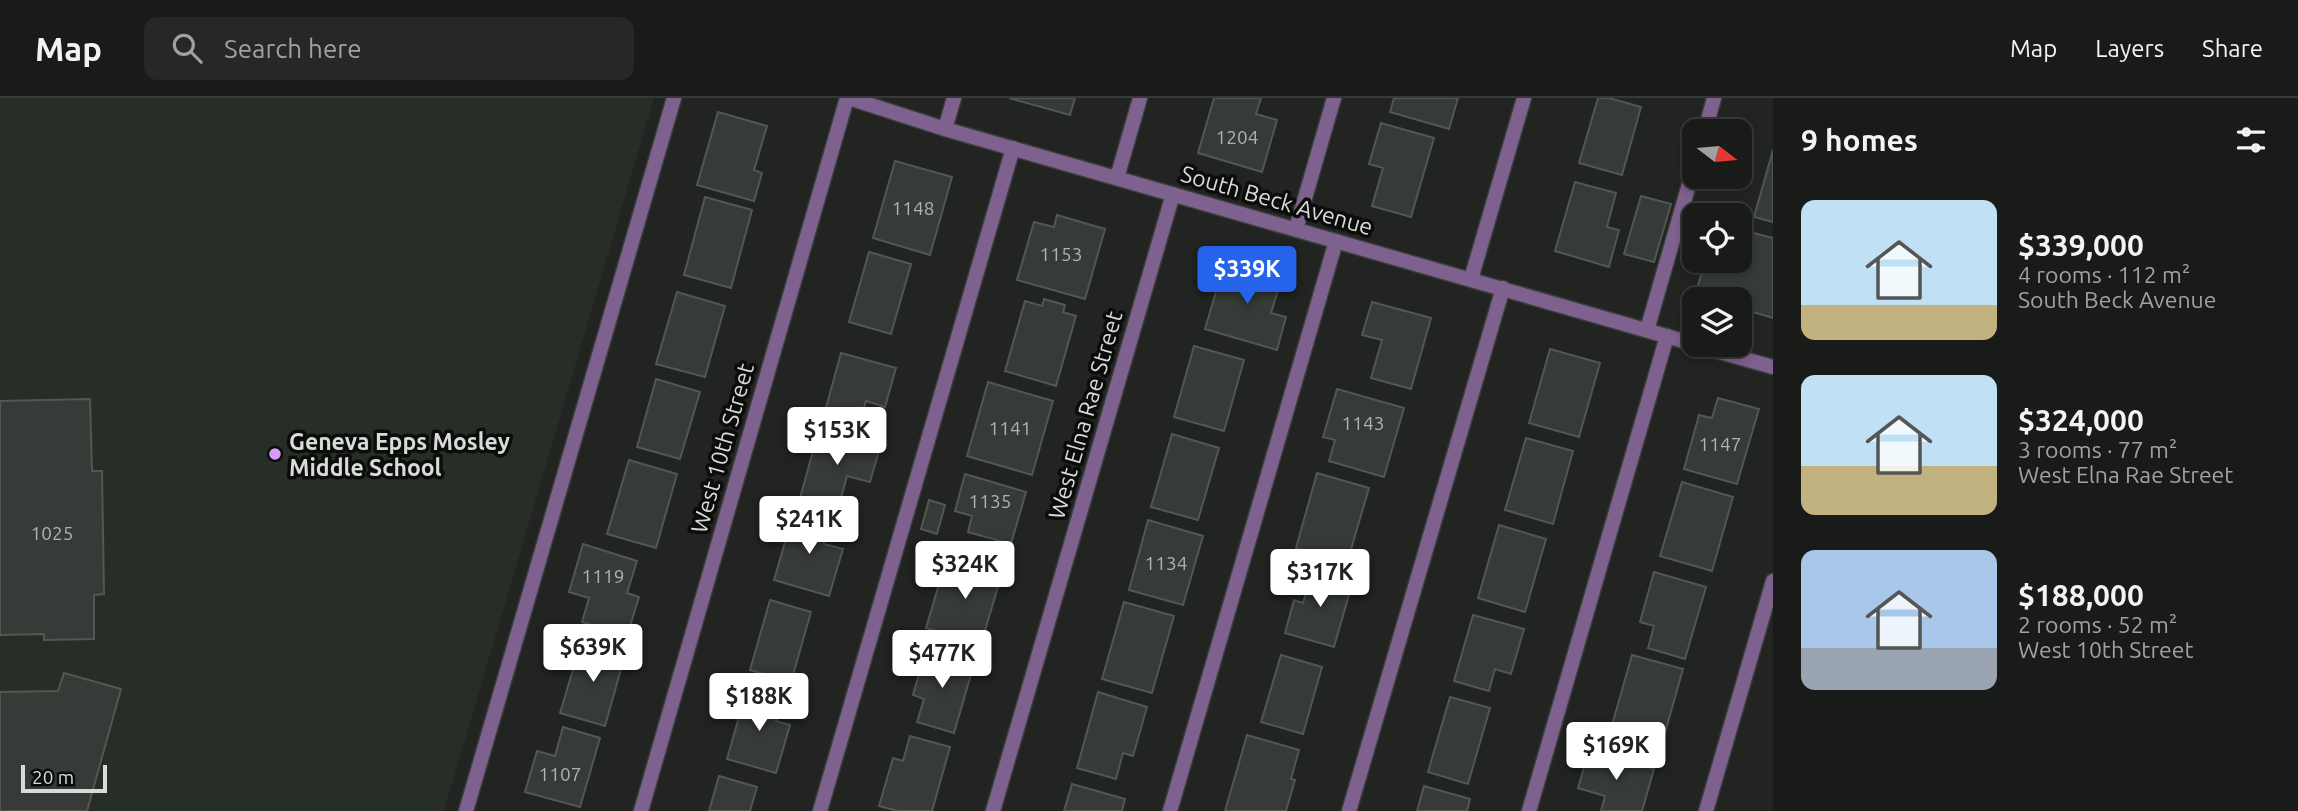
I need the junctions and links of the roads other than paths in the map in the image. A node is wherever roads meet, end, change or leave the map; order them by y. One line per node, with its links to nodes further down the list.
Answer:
1 (674, 98): 24 (street)
2 (848, 98): 9 (street, South Beck Avenue); 25 (street, West 10th Street)
3 (954, 98): 9 (street)
4 (1140, 98): 11 (street)
5 (1334, 98): 14 (street)
6 (1524, 98): 16 (street)
7 (1714, 98): 8 (street)
8 (1708, 119)
9 (945, 129): 10 (street, South Beck Avenue)
10 (1013, 148): 11 (street, South Beck Avenue); 26 (street)
11 (1117, 178): 13 (street, South Beck Avenue)
12 (1688, 189): 18 (street)
13 (1173, 194): 14 (street, South Beck Avenue); 27 (street, West Elna Rae Street)
14 (1296, 229): 15 (street, South Beck Avenue)
15 (1336, 241): 16 (street, South Beck Avenue); 28 (street)
16 (1471, 279): 17 (street, South Beck Avenue)
17 (1503, 288): 18 (street, South Beck Avenue); 29 (street)
18 (1647, 330): 19 (street, South Beck Avenue)
19 (1667, 336): 20 (street, South Beck Avenue); 30 (street)
20 (1682, 341)
21 (1738, 357): 22 (street, South Beck Avenue)
22 (1773, 367)
23 (1773, 581): 31 (street)
24 (466, 811)
25 (641, 811)
26 (820, 811)
27 (993, 811)
28 (1170, 811)
29 (1349, 811)
30 (1529, 811)
31 (1706, 811)

